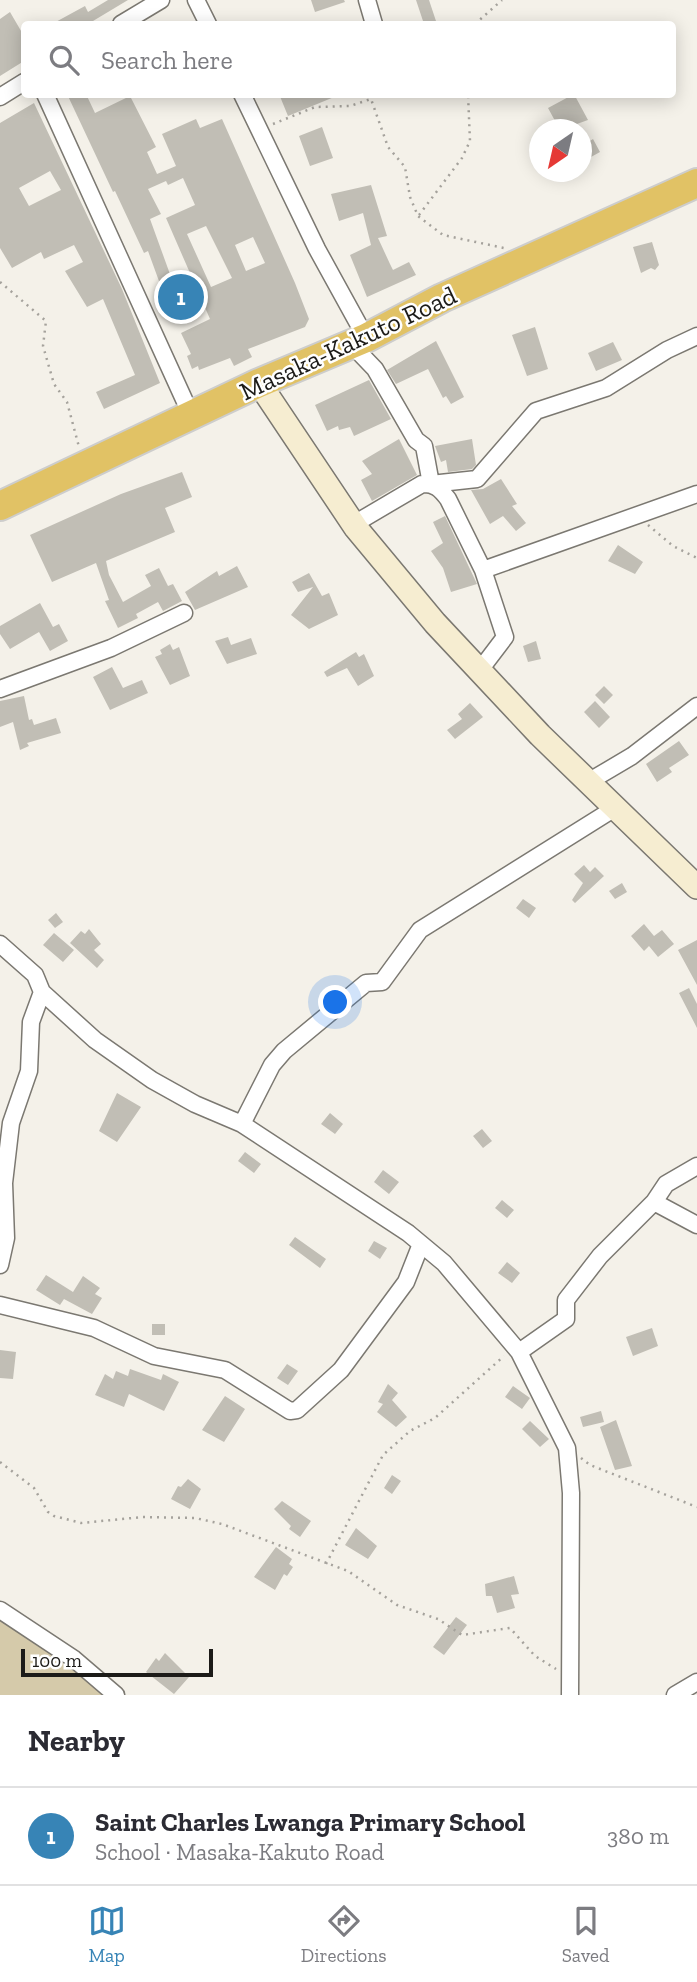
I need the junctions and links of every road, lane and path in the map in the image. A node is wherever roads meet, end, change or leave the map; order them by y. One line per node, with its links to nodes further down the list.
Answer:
1 (162, 0): 5 (street)
2 (196, 0): 6 (street)
3 (367, 0): 7 (street)
4 (502, 0): 8 (path)
5 (126, 21)
6 (206, 21)
7 (373, 21)
8 (478, 21)
9 (21, 84): 10 (street)
10 (0, 97)
11 (47, 98): 22 (street)
12 (244, 98): 14 (street)
13 (468, 98): 16 (path)
14 (259, 130): 16 (path); 20 (street)
15 (697, 183): 17 (highway, Masaka-Kakuto Road)
16 (418, 216): 17 (path)
17 (524, 261): 20 (highway, Masaka-Kakuto Road)
18 (0, 282): 23 (path)
19 (697, 336): 24 (street)
20 (359, 341): 21 (highway, Masaka-Kakuto Road); 24 (street)
21 (259, 383): 22 (highway, Masaka-Kakuto Road); 28 (street)
22 (192, 417): 23 (highway, Masaka-Kakuto Road)
23 (84, 467): 26 (highway, Masaka-Kakuto Road)
24 (431, 484): 28 (street); 30 (street)
25 (697, 494): 27 (street)
26 (0, 506)
27 (638, 515): 29 (path); 30 (street)
28 (354, 524): 32 (street)
29 (697, 558)
30 (483, 570): 32 (street)
31 (184, 613): 33 (street)
32 (480, 670): 35 (street)
33 (0, 689)
34 (697, 706): 35 (street)
35 (588, 782): 36 (street)
36 (615, 808): 37 (street); 40 (street)
37 (697, 887)
38 (0, 944): 39 (street)
39 (42, 992): 40 (street); 45 (street)
40 (242, 1124): 44 (street)
41 (697, 1166): 42 (street)
42 (654, 1202): 43 (street); 47 (street)
43 (697, 1224)
44 (421, 1244): 46 (street); 47 (street)
45 (0, 1265)
46 (0, 1305)
47 (519, 1352): 48 (street); 51 (path)
48 (567, 1448): 50 (path); 54 (street)
49 (0, 1462): 51 (path)
50 (697, 1507)
51 (326, 1564): 54 (path)
52 (0, 1610): 55 (street)
53 (697, 1682): 56 (street)
54 (570, 1687)
55 (117, 1695)
56 (675, 1695)

